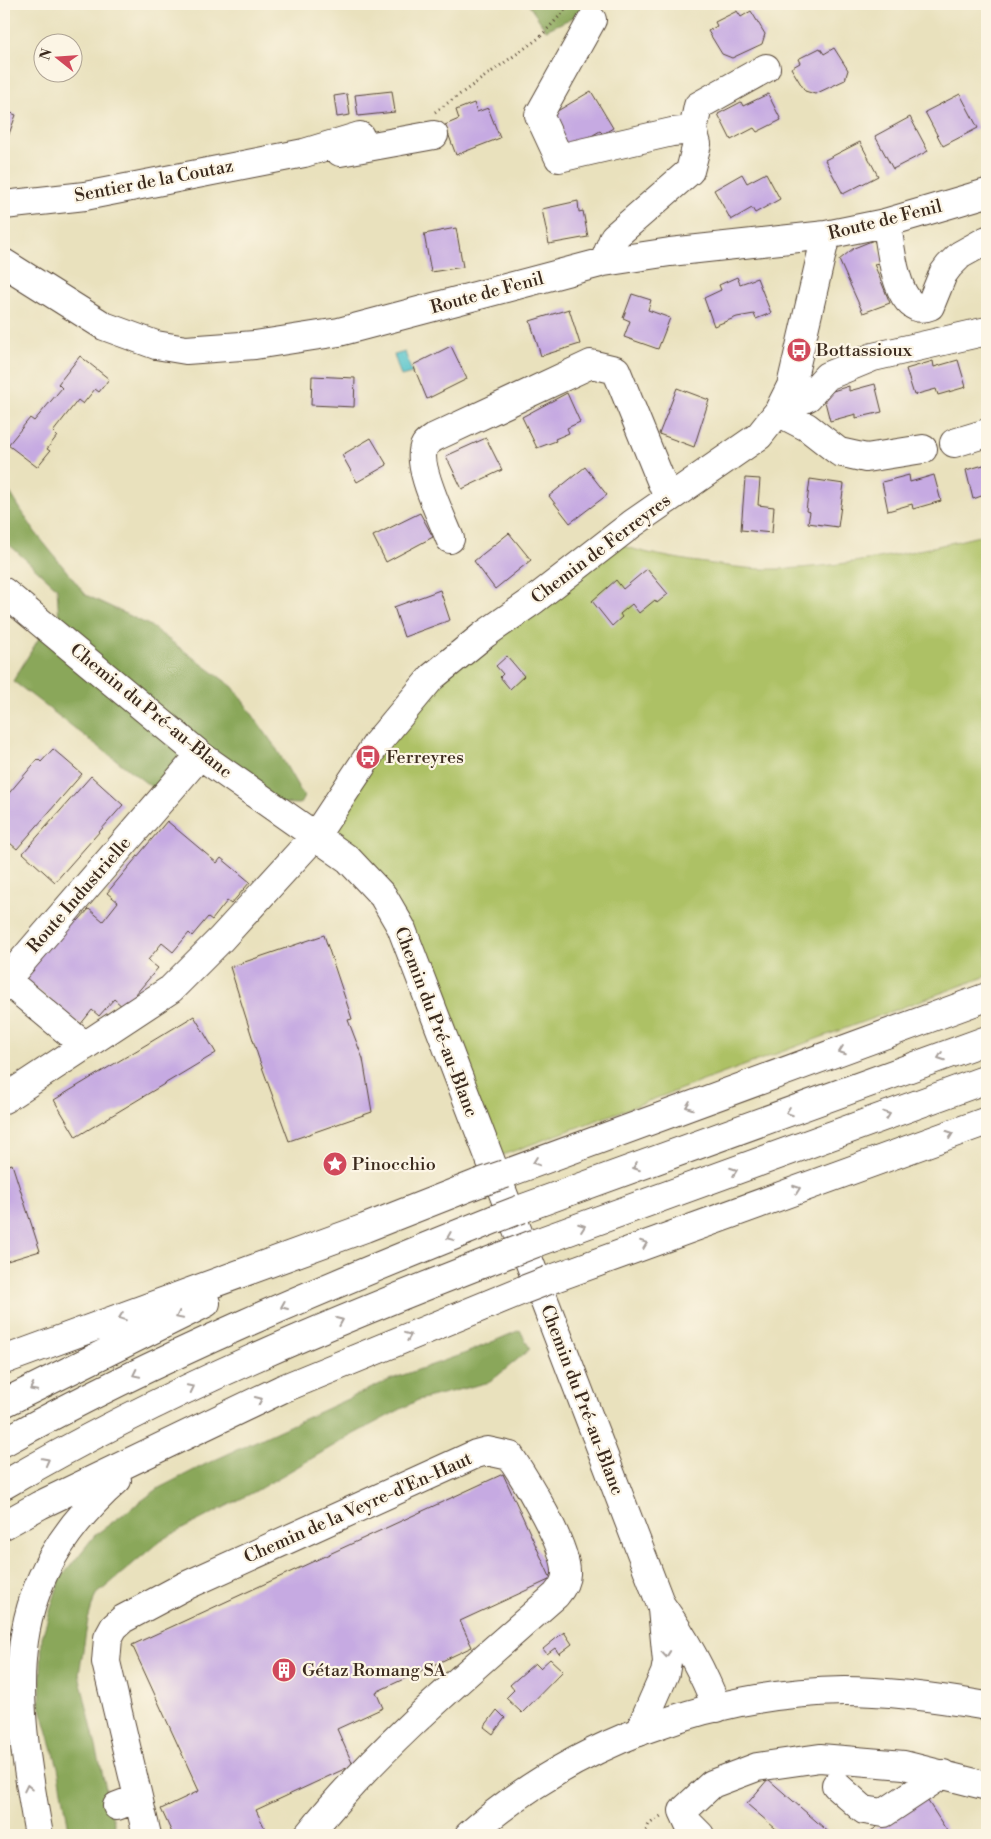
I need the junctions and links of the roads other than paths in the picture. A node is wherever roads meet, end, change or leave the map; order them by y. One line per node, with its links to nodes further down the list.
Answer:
1 (582, 12): 4 (main road)
2 (766, 68): 4 (main road)
3 (433, 125): 6 (main road, Sentier de la Coutaz)
4 (693, 130): 12 (main road)
5 (360, 136): 6 (main road, Sentier de la Coutaz)
6 (304, 153): 8 (main road, Sentier de la Coutaz)
7 (987, 193): 9 (main road, Route de Fenil)
8 (4, 205)
9 (886, 223): 10 (main road, Route de Fenil); 11 (main road)
10 (826, 235): 12 (main road, Route de Fenil); 15 (main road, Chemin de Ferreyres)
11 (987, 240)
12 (604, 262): 13 (main road, Route de Fenil)
13 (4, 263)
14 (987, 331): 15 (main road)
15 (778, 412): 18 (main road); 19 (main road, Chemin de Ferreyres)
16 (987, 433): 17 (main road)
17 (954, 443)
18 (923, 449)
19 (668, 498): 20 (main road); 23 (main road, Chemin de Ferreyres)
20 (450, 539)
21 (4, 592): 22 (main road, Chemin du Pré-au-Blanc)
22 (200, 755): 23 (main road, Chemin du Pré-au-Blanc); 26 (main road, Route Industrielle)
23 (316, 835): 26 (main road); 37 (main road, Chemin du Pré-au-Blanc)
24 (987, 997): 30 (main road, one-way to 30, bridge)
25 (987, 1040): 34 (main road, one-way to 34, bridge)
26 (85, 1046): 28 (main road)
27 (987, 1079): 35 (main road, one-way to 27, bridge)
28 (4, 1099)
29 (987, 1121): 33 (main road, one-way to 29, bridge)
30 (366, 1228): 31 (main road, one-way to 31); 32 (main road, one-way to 32)
31 (4, 1360)
32 (4, 1403)
33 (198, 1428): 36 (main road); 45 (main road, one-way to 33)
34 (4, 1442)
35 (4, 1485)
36 (4, 1525)
37 (662, 1605): 39 (main road, Chemin du Pré-au-Blanc); 40 (main road, Chemin du Pré-au-Blanc, one-way to 40)
38 (987, 1706): 39 (main road)
39 (717, 1708): 40 (main road)
40 (639, 1732): 44 (main road)
41 (943, 1774): 42 (main road); 43 (main road); 48 (main road)
42 (987, 1786)
43 (836, 1794)
44 (481, 1832)
45 (38, 1835)
46 (147, 1835): 47 (main road, Chemin de la Veyre-d'En-Haut)
47 (308, 1835)
48 (700, 1835)

